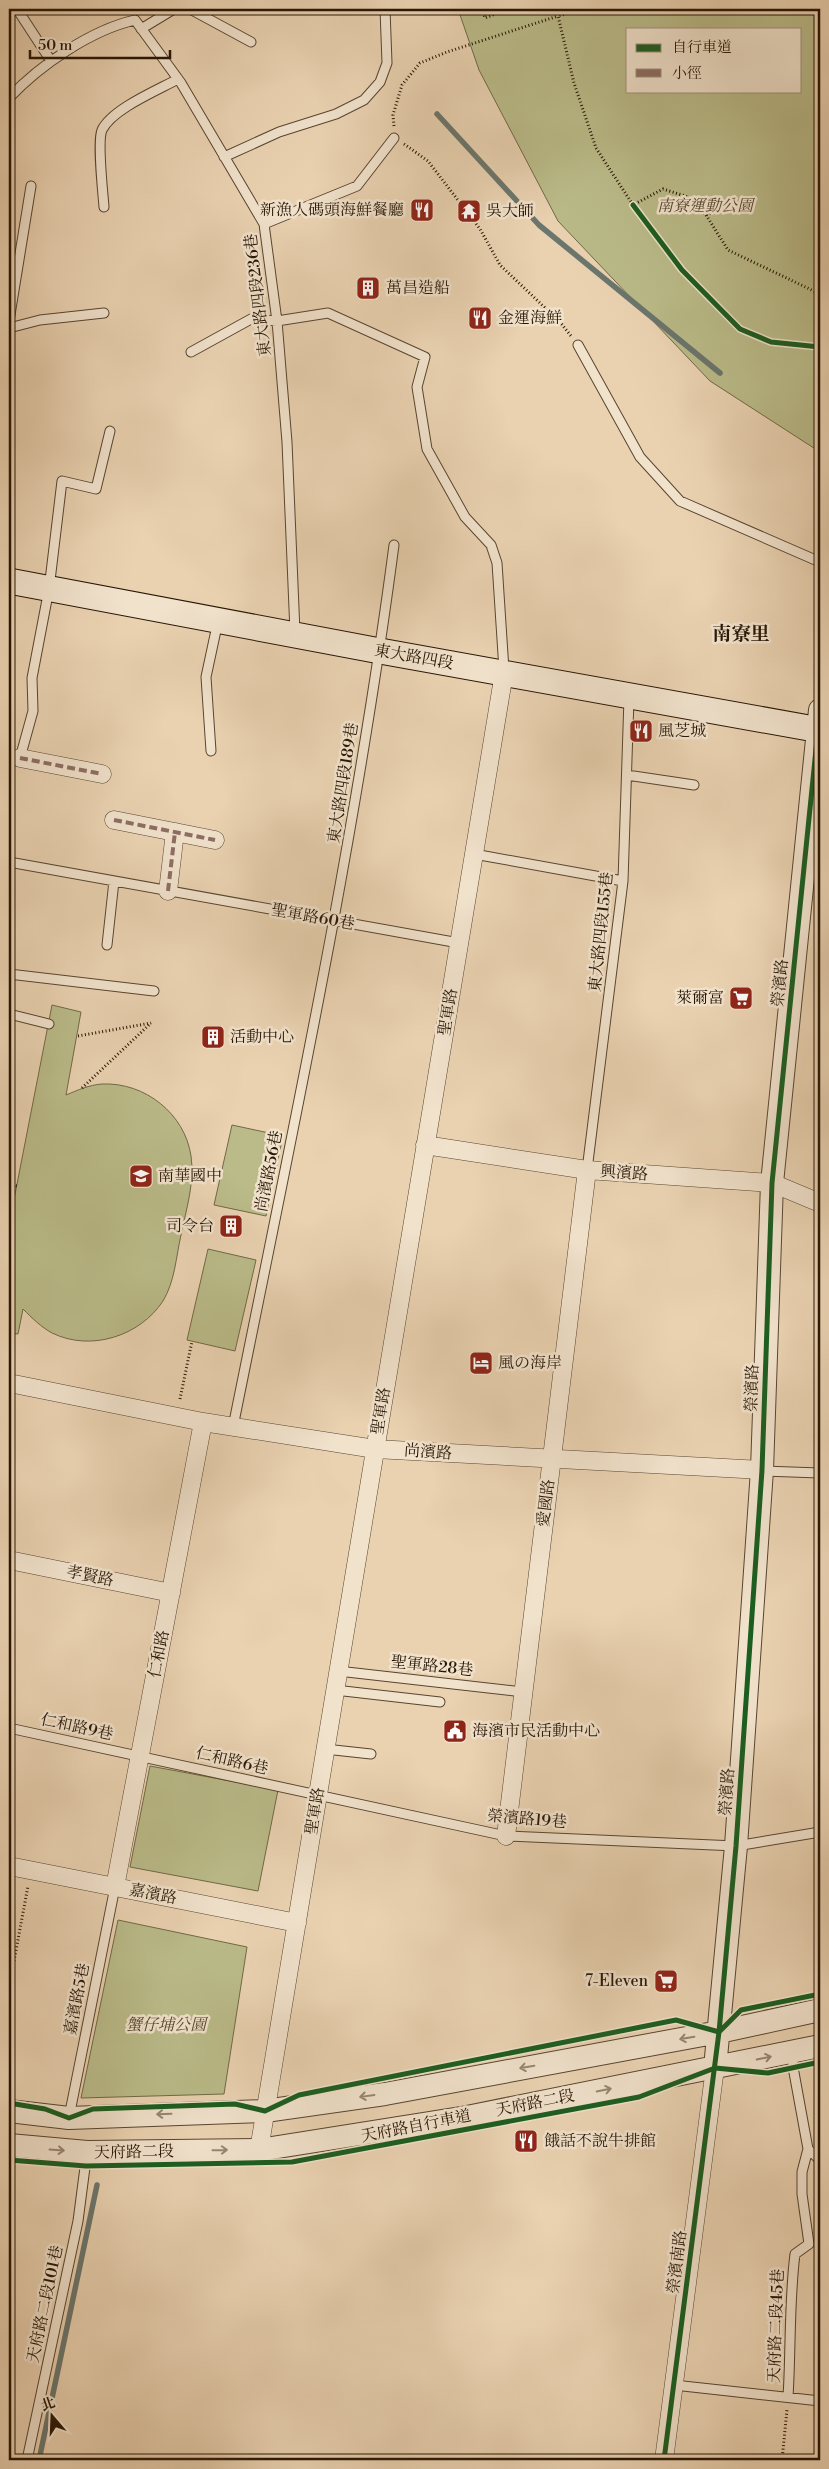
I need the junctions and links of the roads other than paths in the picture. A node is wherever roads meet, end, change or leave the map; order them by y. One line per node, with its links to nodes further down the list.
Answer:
1 (16, 9): 7 (lane)
2 (174, 9): 5 (lane)
3 (190, 9): 6 (lane)
4 (385, 9): 11 (lane)
5 (142, 29): 7 (lane); 8 (lane, 東大路四段236巷)
6 (252, 42)
7 (52, 61): 9 (lane)
8 (178, 79): 11 (lane, 東大路四段236巷); 13 (lane)
9 (9, 98)
10 (394, 138): 14 (lane)
11 (224, 157): 14 (lane, 東大路四段236巷)
12 (31, 186): 16 (lane)
13 (104, 207)
14 (264, 224): 17 (lane, 東大路四段236巷)
15 (104, 313): 18 (lane)
16 (9, 321)
17 (277, 321): 20 (lane); 27 (lane, 東大路四段236巷); 29 (lane)
18 (9, 328)
19 (578, 345): 23 (lane)
20 (191, 352)
21 (110, 431): 25 (lane)
22 (394, 545): 28 (lane, 東大路四段189巷)
23 (820, 562)
24 (9, 581): 25 (main road, 東大路四段)
25 (49, 589): 26 (main road, 東大路四段); 33 (lane)
26 (218, 621): 27 (main road, 東大路四段); 32 (lane)
27 (295, 635): 28 (main road, 東大路四段)
28 (380, 651): 29 (main road, 東大路四段); 45 (lane, 東大路四段189巷)
29 (504, 673): 30 (main road, 東大路四段); 40 (street, 聖軍路)
30 (629, 696): 31 (main road, 東大路四段); 35 (lane, 東大路四段155巷)
31 (819, 723): 54 (street, 榮濱路)
32 (210, 751)
33 (20, 758): 34 (street)
34 (102, 774)
35 (627, 775): 36 (lane); 43 (lane, 東大路四段155巷)
36 (694, 785)
37 (114, 820): 38 (street)
38 (175, 832): 39 (street); 44 (street)
39 (215, 840)
40 (474, 854): 43 (lane); 46 (street, 聖軍路)
41 (9, 862): 42 (lane, 聖軍路60巷)
42 (114, 881): 44 (lane, 聖軍路60巷); 47 (lane)
43 (623, 881): 53 (lane, 東大路四段155巷)
44 (168, 891): 45 (lane, 聖軍路60巷)
45 (335, 920): 46 (lane, 聖軍路60巷); 58 (lane, 尚濱路56巷)
46 (459, 943): 52 (street, 聖軍路)
47 (107, 944)
48 (9, 974): 49 (lane)
49 (154, 992)
50 (9, 1014): 51 (lane)
51 (49, 1024)
52 (426, 1145): 53 (street, 興濱路); 59 (street, 聖軍路)
53 (587, 1170): 54 (street, 興濱路); 60 (street, 愛國路)
54 (772, 1183): 55 (street, 興濱路); 61 (street, 榮濱路)
55 (820, 1202)
56 (9, 1384): 57 (street, 尚濱路)
57 (203, 1422): 58 (street, 尚濱路); 64 (street, 仁和路)
58 (233, 1427): 59 (street, 尚濱路)
59 (375, 1449): 60 (street, 尚濱路); 65 (street, 聖軍路)
60 (552, 1460): 61 (street, 尚濱路); 67 (street, 愛國路)
61 (762, 1470): 62 (lane); 76 (street, 榮濱路)
62 (820, 1473)
63 (9, 1560): 64 (street, 孝賢路)
64 (170, 1593): 72 (street, 仁和路)
65 (338, 1671): 66 (street, 聖軍路); 67 (lane, 聖軍路28巷)
66 (335, 1690): 68 (lane); 70 (street, 聖軍路)
67 (523, 1692): 75 (street, 愛國路)
68 (440, 1702)
69 (9, 1728): 72 (lane, 仁和路9巷)
70 (325, 1749): 71 (lane); 73 (street, 聖軍路)
71 (371, 1754)
72 (140, 1755): 73 (lane, 仁和路6巷); 78 (street, 仁和路)
73 (318, 1795): 75 (lane, 榮濱路19巷); 79 (street, 聖軍路)
74 (820, 1832): 76 (lane, 榮濱路19巷)
75 (506, 1836): 76 (lane, 榮濱路19巷)
76 (736, 1846): 81 (street, 榮濱路)
77 (9, 1866): 78 (street, 嘉濱路)
78 (115, 1887): 79 (street, 嘉濱路); 87 (lane, 嘉濱路5巷)
79 (296, 1923): 86 (street, 聖軍路)
80 (820, 2010): 81 (street)
81 (719, 2032): 84 (street, 榮濱路); 86 (street, one-way to 86)
82 (820, 2046): 83 (street, 天府路二段)
83 (793, 2052): 84 (street, 天府路二段, one-way to 83); 89 (lane, 天府路二段45巷)
84 (715, 2068): 90 (street, 天府路二段, one-way to 84); 93 (street, 榮濱南路)
85 (9, 2111): 87 (street)
86 (265, 2111): 87 (street, one-way to 87); 90 (street, 聖軍路)
87 (69, 2118)
88 (9, 2146): 91 (street, 天府路二段, one-way to 91)
89 (808, 2149): 92 (lane); 94 (lane, 天府路二段45巷)
90 (259, 2150): 91 (street, 天府路二段, one-way to 90)
91 (86, 2152): 96 (lane, 天府路二段101巷)
92 (820, 2160)
93 (674, 2385): 94 (lane); 97 (street, 榮濱南路)
94 (788, 2397): 95 (lane)
95 (820, 2402)
96 (27, 2460)
97 (664, 2460)

